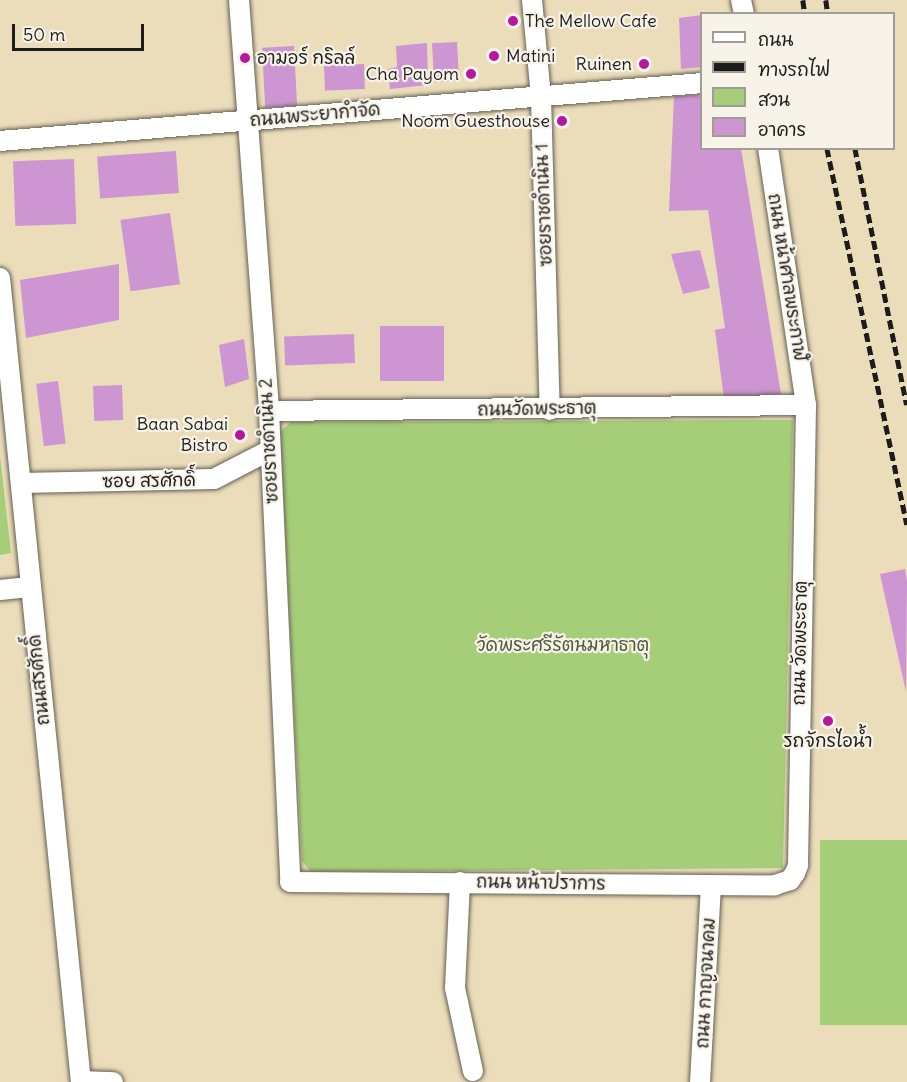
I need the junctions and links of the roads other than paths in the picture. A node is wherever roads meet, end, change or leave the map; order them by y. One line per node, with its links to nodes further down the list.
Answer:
1 (239, 0): 5 (street, ซอยราชดำเนิน 2)
2 (532, 0): 4 (street, ซอยราชดำเนิน 1)
3 (700, 83): 4 (street, ถนนพระยากำจัด)
4 (541, 97): 5 (street, ถนนพระยากำจัด); 10 (street, ซอยราชดำเนิน 1)
5 (247, 121): 6 (street, ถนนพระยากำจัด); 11 (street, ซอยราชดำเนิน 2)
6 (0, 141)
7 (768, 150): 9 (street, ถนน หน้าศาลพระกาฬ)
8 (0, 278): 13 (street, ถนนสรศักดิ์)
9 (806, 405): 10 (street, ถนนวัดพระธาตุ); 16 (street, ถนน วัดพระธาตุ)
10 (550, 410): 11 (street, ถนนวัดพระธาตุ)
11 (269, 411): 12 (street, ซอยราชดำเนิน 2)
12 (270, 450): 13 (street, ซอย สรศักดิ์); 17 (street, ซอยราชดำเนิน 2)
13 (21, 483): 14 (street, ถนนสรศักดิ์)
14 (29, 587): 15 (street); 21 (street, ถนนสรศักดิ์)
15 (0, 590)
16 (790, 880): 19 (street, ถนน หน้าปราการ)
17 (290, 882): 18 (street, ถนน หน้าปราการ)
18 (460, 882): 19 (street, ถนน หน้าปราการ); 20 (street)
19 (711, 885): 23 (street, ถนน กาญจนาคม)
20 (473, 1071)
21 (81, 1081): 22 (street)
22 (113, 1082)
23 (700, 1082)

